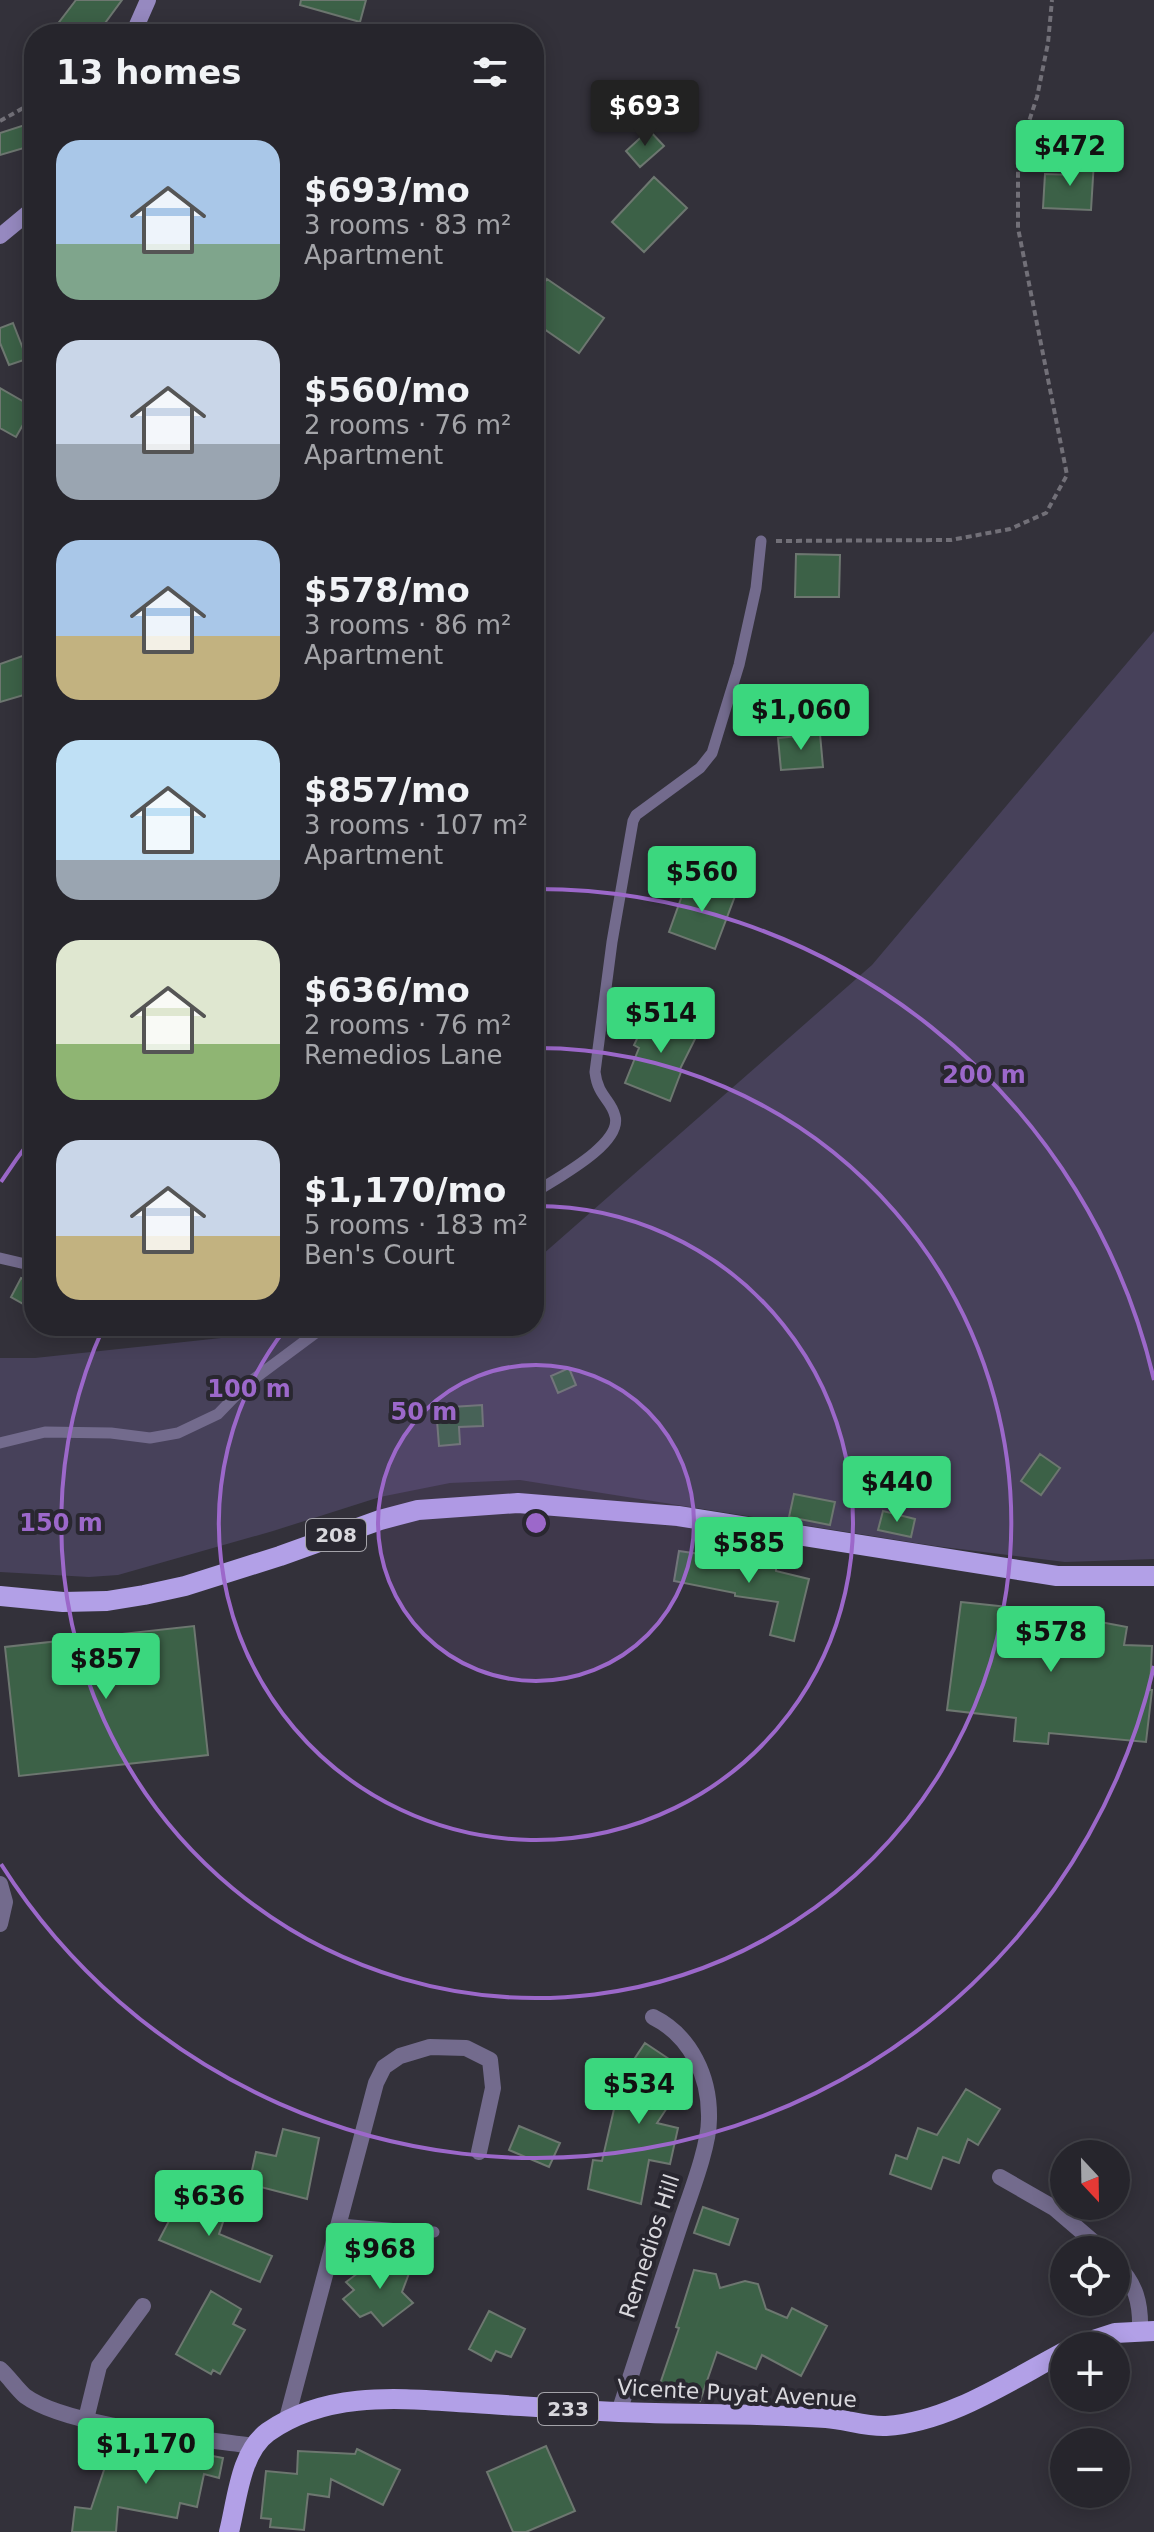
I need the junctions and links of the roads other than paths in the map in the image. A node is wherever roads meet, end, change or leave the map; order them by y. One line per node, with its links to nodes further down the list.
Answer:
1 (148, 0): 2 (street)
2 (137, 24)
3 (24, 216): 4 (street)
4 (0, 236)
5 (761, 541): 6 (lane)
6 (544, 1186)
7 (0, 1258): 8 (lane)
8 (24, 1264)
9 (312, 1336): 10 (lane)
10 (0, 1443)
11 (1154, 1576): 12 (main road, 208)
12 (0, 1596)
13 (0, 1884): 14 (street)
14 (0, 1924)
15 (653, 2017): 26 (street, Remedios Hill)
16 (479, 2152): 18 (street)
17 (1000, 2177): 20 (street)
18 (340, 2224): 19 (lane); 28 (street)
19 (434, 2232)
20 (1087, 2236)
21 (1130, 2280): 23 (street)
22 (143, 2306): 27 (street)
23 (1147, 2331)
24 (1050, 2359): 26 (main road, Vicente Puyat Avenue / 233)
25 (0, 2369): 27 (street)
26 (619, 2412): 28 (main road, Vicente Puyat Avenue / 233)
27 (86, 2419): 29 (street)
28 (286, 2422): 29 (main road, Vicente Puyat Avenue / 233)
29 (254, 2446): 30 (main road)
30 (229, 2532)

